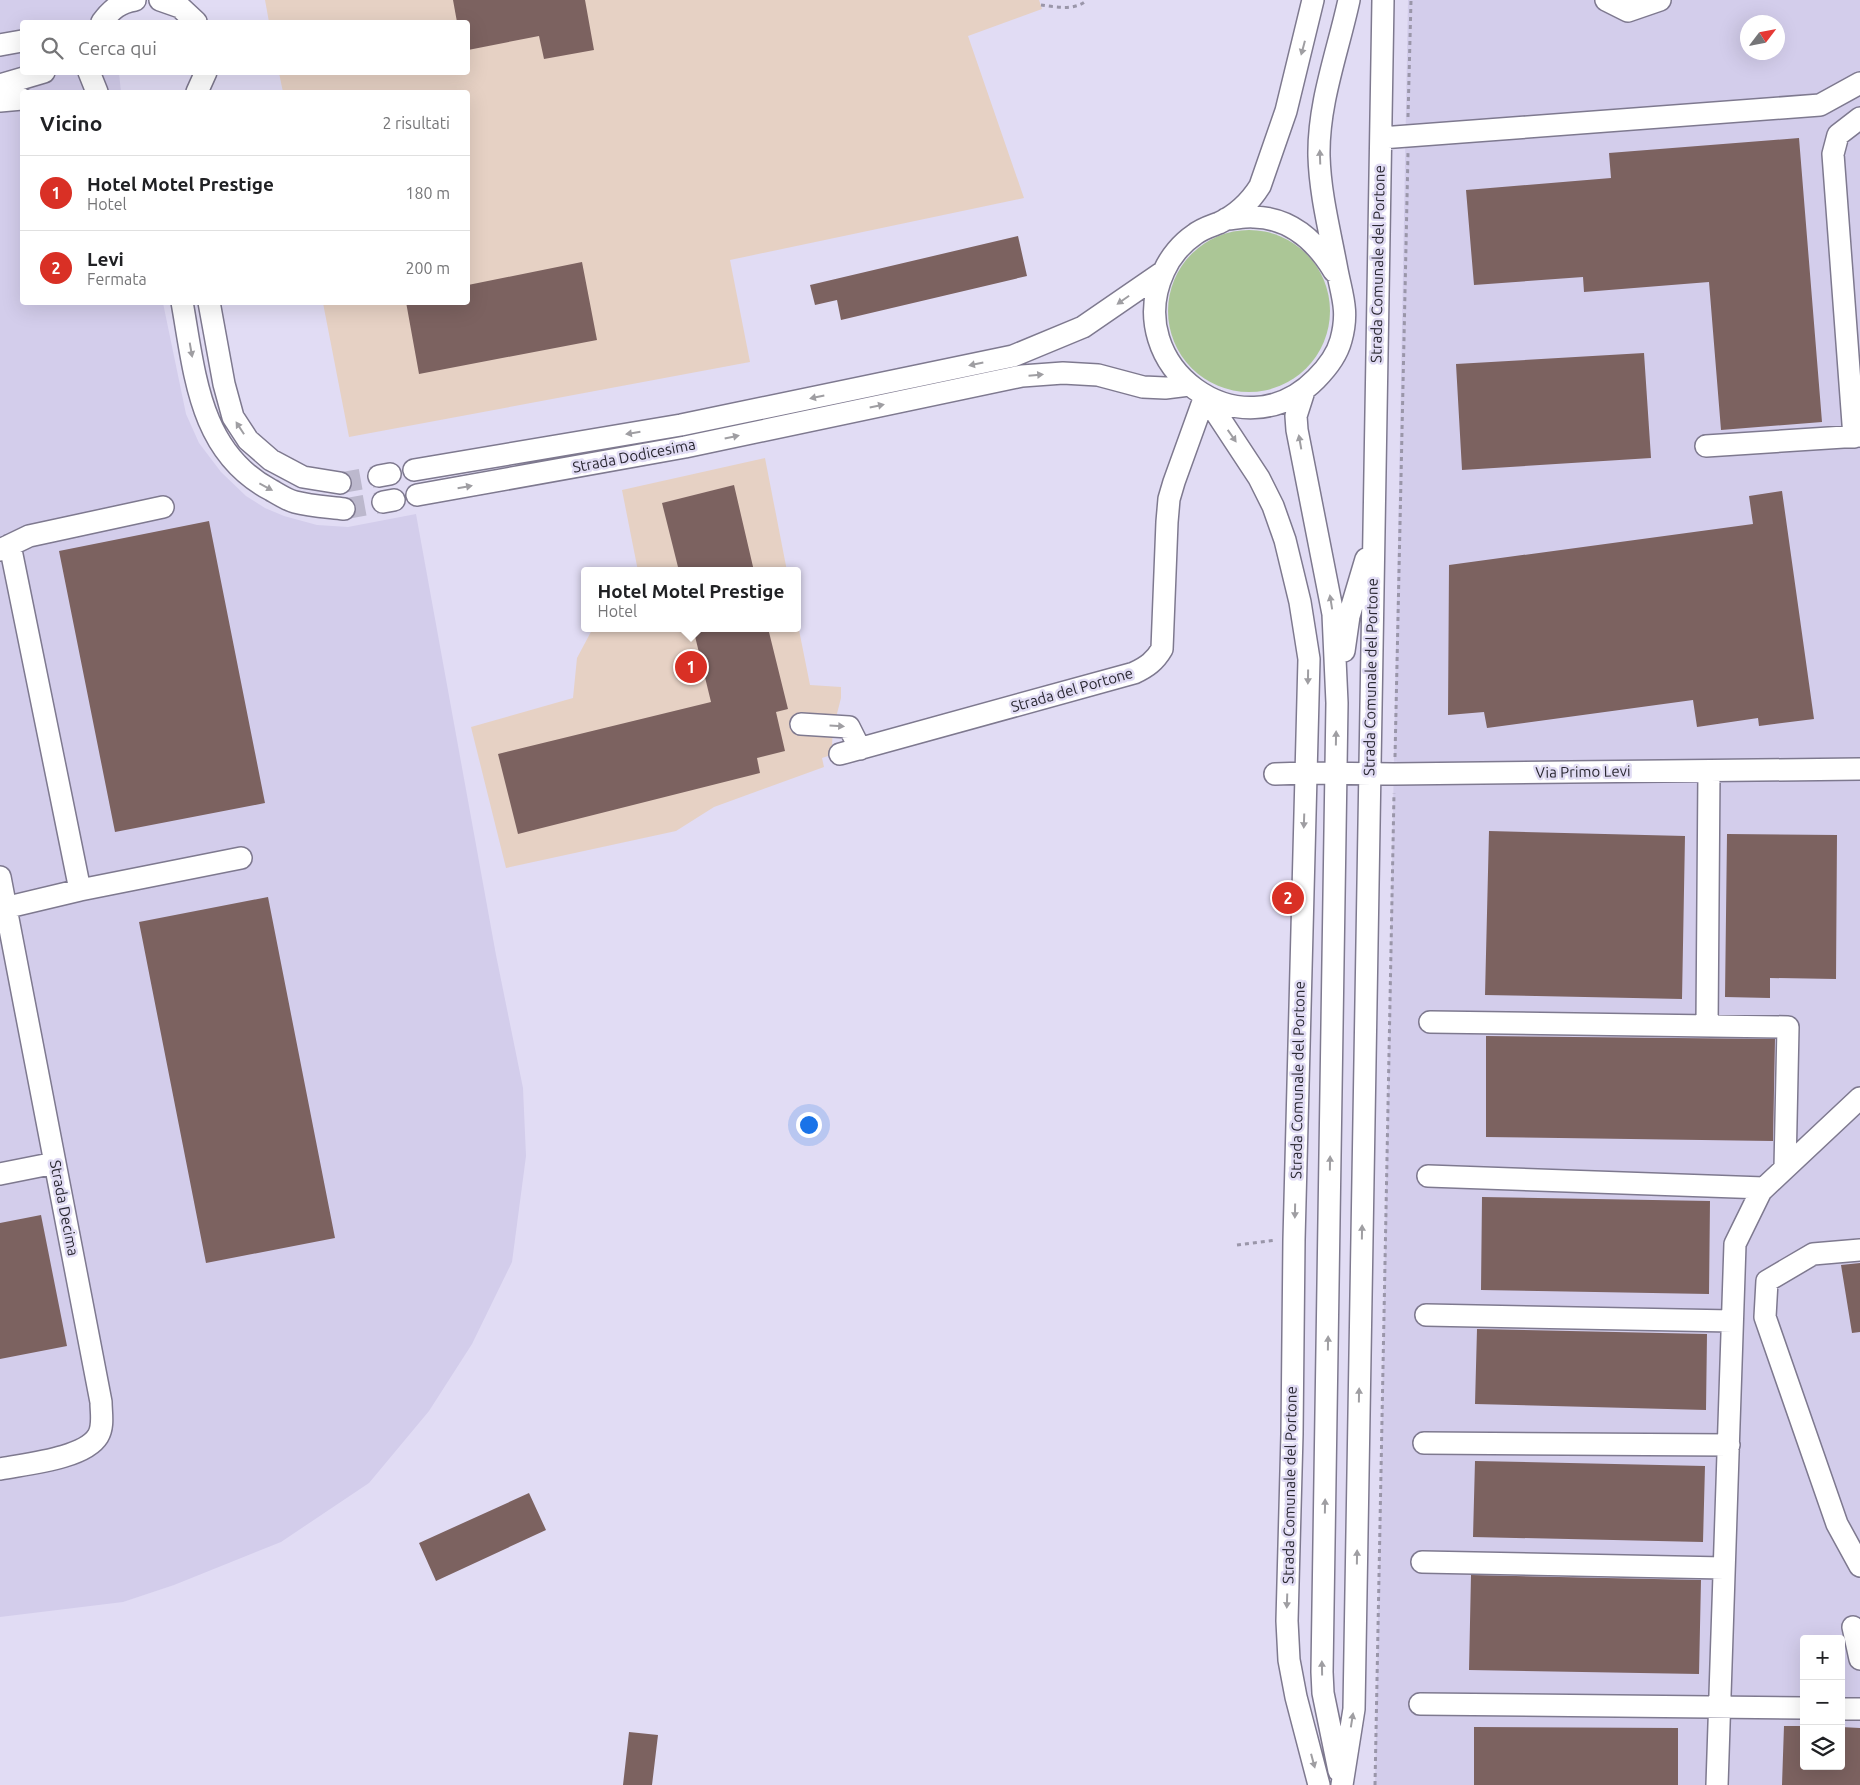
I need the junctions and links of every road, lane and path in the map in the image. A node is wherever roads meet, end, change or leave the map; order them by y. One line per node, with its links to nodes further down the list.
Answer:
1 (128, 0): 11 (street)
2 (160, 0): 12 (street)
3 (1087, 0): 10 (path)
4 (1314, 0): 27 (street, Strada Comunale del Portone, one-way to 27)
5 (1349, 0): 29 (street, Strada Comunale del Portone, one-way to 5)
6 (1383, 0): 26 (street, Strada Comunale del Portone)
7 (1411, 0): 25 (path)
8 (1606, 0): 9 (street)
9 (1660, 0)
10 (1040, 4)
11 (103, 20)
12 (194, 20)
13 (20, 41): 14 (street)
14 (0, 45)
15 (34, 75): 19 (street)
16 (90, 75): 20 (street)
17 (205, 75): 21 (street)
18 (1860, 83): 25 (street)
19 (0, 85)
20 (96, 90)
21 (198, 90)
22 (20, 99): 23 (street)
23 (0, 101)
24 (1860, 118): 36 (street)
25 (1408, 136): 26 (street); 53 (path)
26 (1381, 138): 43 (street, Strada Comunale del Portone)
27 (1226, 220): 28 (street, Strada Comunale del Portone); 29 (street, Strada Comunale del Portone)
28 (1163, 272): 32 (street, Strada Dodicesima, one-way to 32); 33 (street, Strada Comunale del Portone)
29 (1338, 278): 34 (street, Strada Comunale del Portone)
30 (183, 305): 42 (street, one-way to 42)
31 (210, 305): 39 (street, one-way to 31)
32 (845, 391): 35 (street); 38 (street, Strada Dodicesima, one-way to 38)
33 (1197, 391): 34 (street, Strada Comunale del Portone); 35 (street, Strada Dodicesima, one-way to 33); 46 (street, Strada del Portone, one-way to 33); 49 (street, Strada Comunale del Portone, one-way to 49)
34 (1304, 391): 45 (street, Strada Comunale del Portone, one-way to 34)
35 (849, 412): 40 (street, Strada Dodicesima, one-way to 35)
36 (1857, 436): 37 (street)
37 (1706, 446)
38 (414, 470)
39 (340, 483)
40 (417, 496)
41 (163, 507): 44 (street)
42 (344, 509)
43 (1374, 528): 45 (street, Strada Comunale del Portone); 52 (street, Strada Comunale del Portone)
44 (5, 548): 56 (street)
45 (1337, 703): 51 (street, Strada Comunale del Portone, one-way to 45)
46 (801, 724)
47 (1860, 769): 48 (street, Via Primo Levi)
48 (1710, 771): 53 (street, Via Primo Levi); 59 (street)
49 (1306, 773): 50 (street, Via Primo Levi); 51 (street, Via Primo Levi); 84 (street, Strada Comunale del Portone, one-way to 84)
50 (1274, 774)
51 (1336, 774): 52 (street, Via Primo Levi); 85 (street, Strada Comunale del Portone, one-way to 51)
52 (1369, 774): 53 (street, Via Primo Levi); 85 (street, Strada Comunale del Portone, one-way to 52)
53 (1394, 774): 86 (path)
54 (241, 858): 56 (street)
55 (0, 877): 57 (street, Strada Decima)
56 (80, 890): 57 (street)
57 (3, 908): 61 (street, Strada Decima)
58 (1430, 1022): 59 (street)
59 (1708, 1026): 62 (street)
60 (1860, 1098): 62 (street)
61 (55, 1163): 63 (street); 73 (street, Strada Decima)
62 (1786, 1168): 65 (street)
63 (0, 1174)
64 (1428, 1176): 65 (street)
65 (1764, 1188): 70 (street)
66 (1266, 1240): 67 (path)
67 (1237, 1245)
68 (1860, 1250): 75 (street)
69 (1426, 1315): 70 (street)
70 (1732, 1321): 72 (street)
71 (1424, 1443): 72 (street)
72 (1729, 1445): 76 (street)
73 (0, 1469)
74 (1422, 1562): 76 (street)
75 (1860, 1566)
76 (1724, 1568): 80 (street)
77 (1853, 1627): 78 (street)
78 (1860, 1659)
79 (1420, 1704): 80 (street)
80 (1720, 1708): 81 (street); 87 (street)
81 (1800, 1708)
82 (1845, 1709): 83 (street)
83 (1860, 1709)
84 (1319, 1785)
85 (1342, 1785)
86 (1375, 1785)
87 (1717, 1785)

